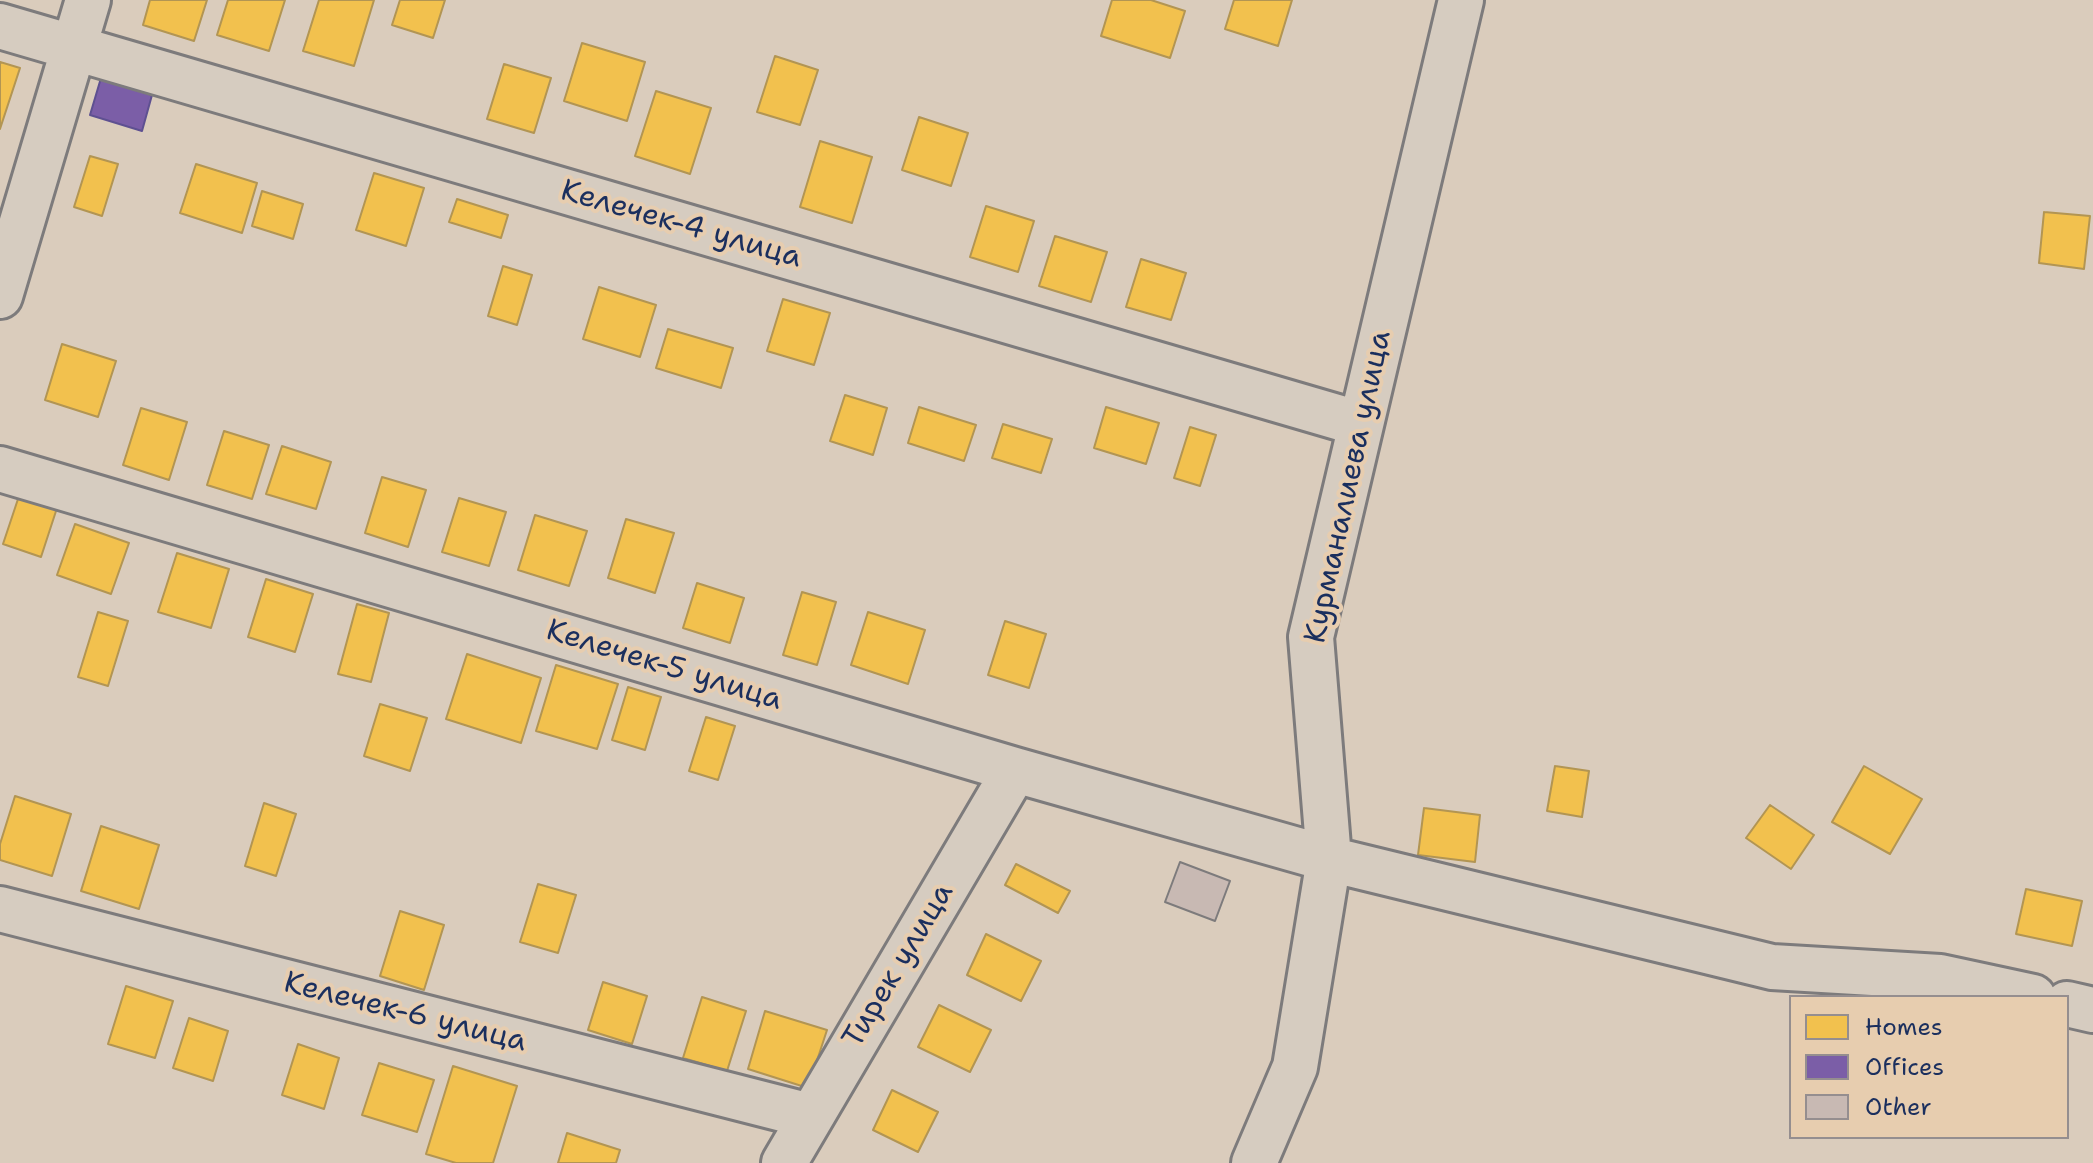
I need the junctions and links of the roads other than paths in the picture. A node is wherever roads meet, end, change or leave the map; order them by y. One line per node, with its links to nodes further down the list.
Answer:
1 (88, 0): 4 (street)
2 (1461, 0): 6 (street, Курманалиева улица)
3 (0, 26): 4 (street, Келечек-4 улица)
4 (73, 49): 5 (street); 6 (street, Келечек-4 улица)
5 (0, 296)
6 (1361, 424): 9 (street, Курманалиева улица)
7 (0, 469): 8 (street, Келечек-5 улица)
8 (1015, 770): 9 (street, Келечек-5 улица); 14 (street, Тирек улица)
9 (1329, 859): 11 (street, Келечек-5 улица); 16 (street, Курманалиева улица)
10 (0, 909): 14 (street, Келечек-6 улица)
11 (2024, 995)
12 (2069, 1004): 13 (street)
13 (2093, 1010)
14 (810, 1116): 15 (street, Тирек улица)
15 (784, 1163)
16 (1254, 1163)

